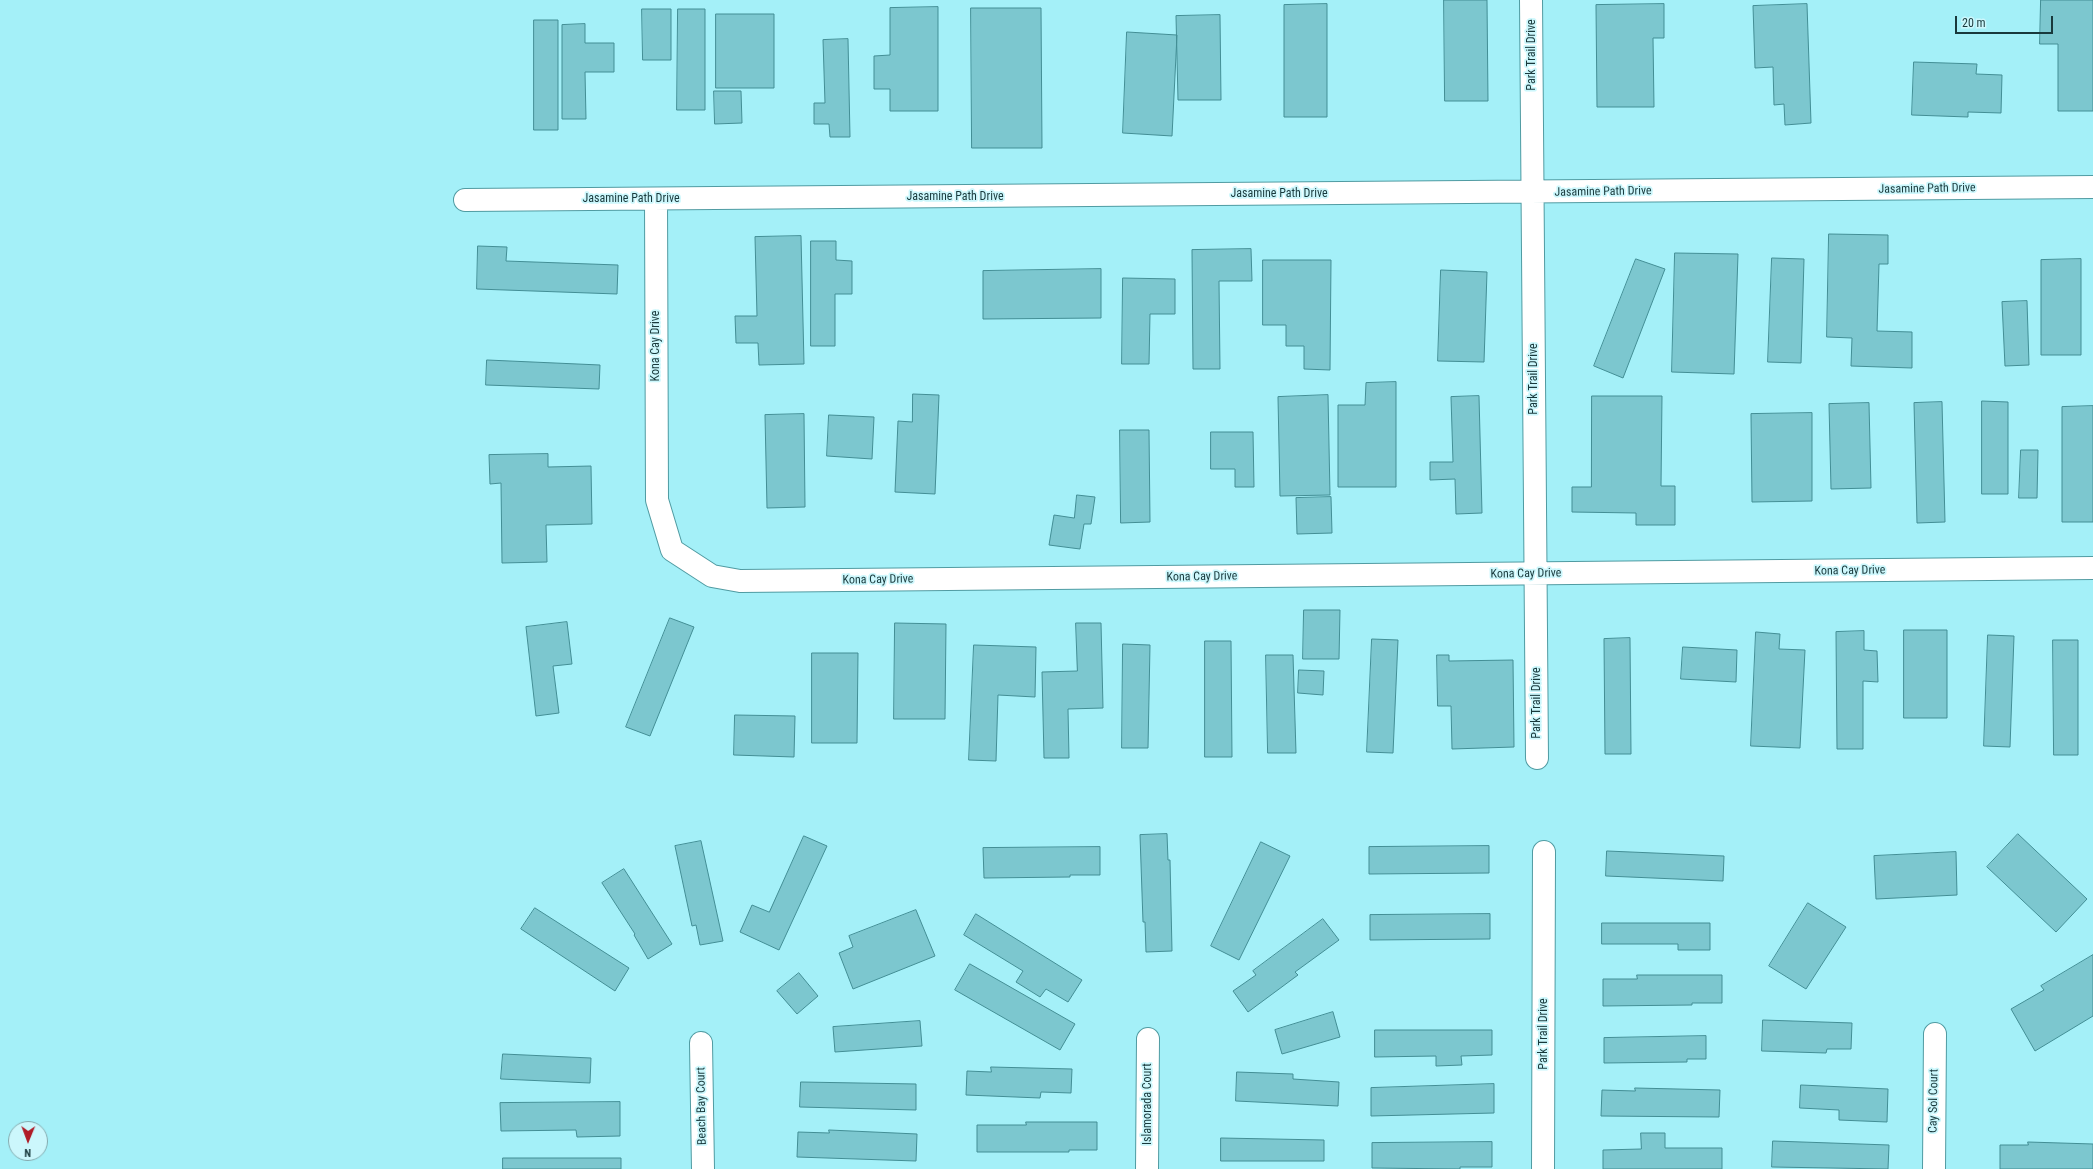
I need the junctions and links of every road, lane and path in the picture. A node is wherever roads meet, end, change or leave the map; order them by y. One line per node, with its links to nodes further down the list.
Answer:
1 (1531, 0): 3 (street, Park Trail Drive)
2 (2093, 187): 3 (street, Jasamine Path Drive)
3 (1533, 192): 4 (street, Jasamine Path Drive); 7 (street, Park Trail Drive)
4 (656, 199): 5 (street, Jasamine Path Drive); 7 (street, Kona Cay Drive)
5 (466, 200)
6 (2093, 568): 7 (street, Kona Cay Drive)
7 (1536, 574): 8 (street, Park Trail Drive)
8 (1537, 758)
9 (1544, 852): 15 (street, Park Trail Drive)
10 (1935, 1034): 16 (street, Cay Sol Court)
11 (1148, 1039): 14 (street, Islamorada Court)
12 (701, 1043): 13 (street, Beach Bay Court)
13 (703, 1169)
14 (1147, 1169)
15 (1543, 1169)
16 (1934, 1169)

